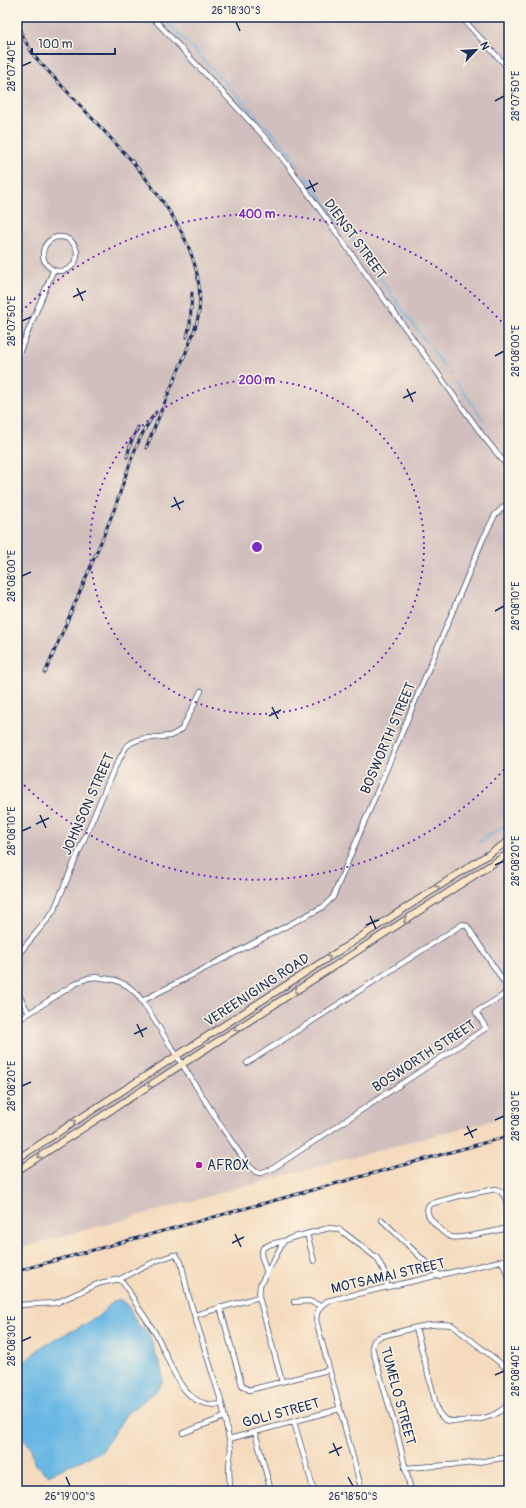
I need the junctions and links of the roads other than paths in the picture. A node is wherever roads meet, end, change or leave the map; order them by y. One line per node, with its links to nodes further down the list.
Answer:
1 (152, 17): 6 (street, DIENST STREET)
2 (461, 17): 3 (street)
3 (509, 69)
4 (53, 271): 4 (street); 5 (street)
5 (17, 358)
6 (509, 468)
7 (509, 502): 13 (street, BOSWORTH STREET)
8 (201, 691): 11 (street, JOHNSON STREET)
9 (509, 841): 16 (main road, VEREENIGING ROAD, one-way to 9)
10 (509, 853): 18 (main road, VEREENIGING ROAD, one-way to 18)
11 (17, 956)
12 (17, 992): 14 (street)
13 (142, 1001): 14 (street, BOSWORTH STREET); 16 (street, BOSWORTH STREET)
14 (29, 1013): 15 (street, BOSWORTH STREET)
15 (17, 1021)
16 (177, 1055): 18 (street, BOSWORTH STREET); 19 (main road, VEREENIGING ROAD, one-way to 16)
17 (247, 1063): 18 (street, BOSWORTH STREET)
18 (182, 1064): 20 (main road, VEREENIGING ROAD, one-way to 20)
19 (17, 1158)
20 (17, 1171)
21 (509, 1216): 23 (street)
22 (382, 1220): 30 (street)
23 (509, 1228)
24 (307, 1234): 25 (street); 27 (street); 33 (street)
25 (284, 1241): 29 (street); 29 (street)
26 (509, 1260): 28 (street, MOTSAMAI STREET)
27 (314, 1261)
28 (502, 1261): 30 (street, MOTSAMAI STREET); 32 (street)
29 (267, 1273): 34 (street)
30 (440, 1276): 33 (street, MOTSAMAI STREET)
31 (120, 1279): 36 (street); 39 (street); 44 (street)
32 (509, 1279)
33 (387, 1286): 37 (street, MOTSAMAI STREET)
34 (259, 1298): 38 (street); 43 (street)
35 (294, 1302): 37 (street)
36 (17, 1305)
37 (321, 1306): 41 (street, MOTSAMAI STREET)
38 (220, 1307): 39 (street); 43 (street)
39 (195, 1315): 44 (street)
40 (416, 1328): 42 (street, TUMELO STREET); 45 (street); 53 (street, TUMELO STREET)
41 (328, 1370): 43 (street); 46 (street, MOTSAMAI STREET)
42 (509, 1370)
43 (282, 1382)
44 (222, 1404): 47 (street)
45 (509, 1404)
46 (339, 1409): 48 (street, GOLI STREET); 57 (street, MOTSAMAI STREET)
47 (224, 1417): 50 (street); 51 (street)
48 (294, 1422): 49 (street, GOLI STREET); 56 (street)
49 (255, 1432): 51 (street, GOLI STREET); 55 (street)
50 (183, 1433)
51 (229, 1439): 54 (street)
52 (509, 1457): 53 (street)
53 (405, 1468): 58 (street, TUMELO STREET)
54 (230, 1491)
55 (271, 1491)
56 (314, 1491)
57 (362, 1491)
58 (411, 1491)

